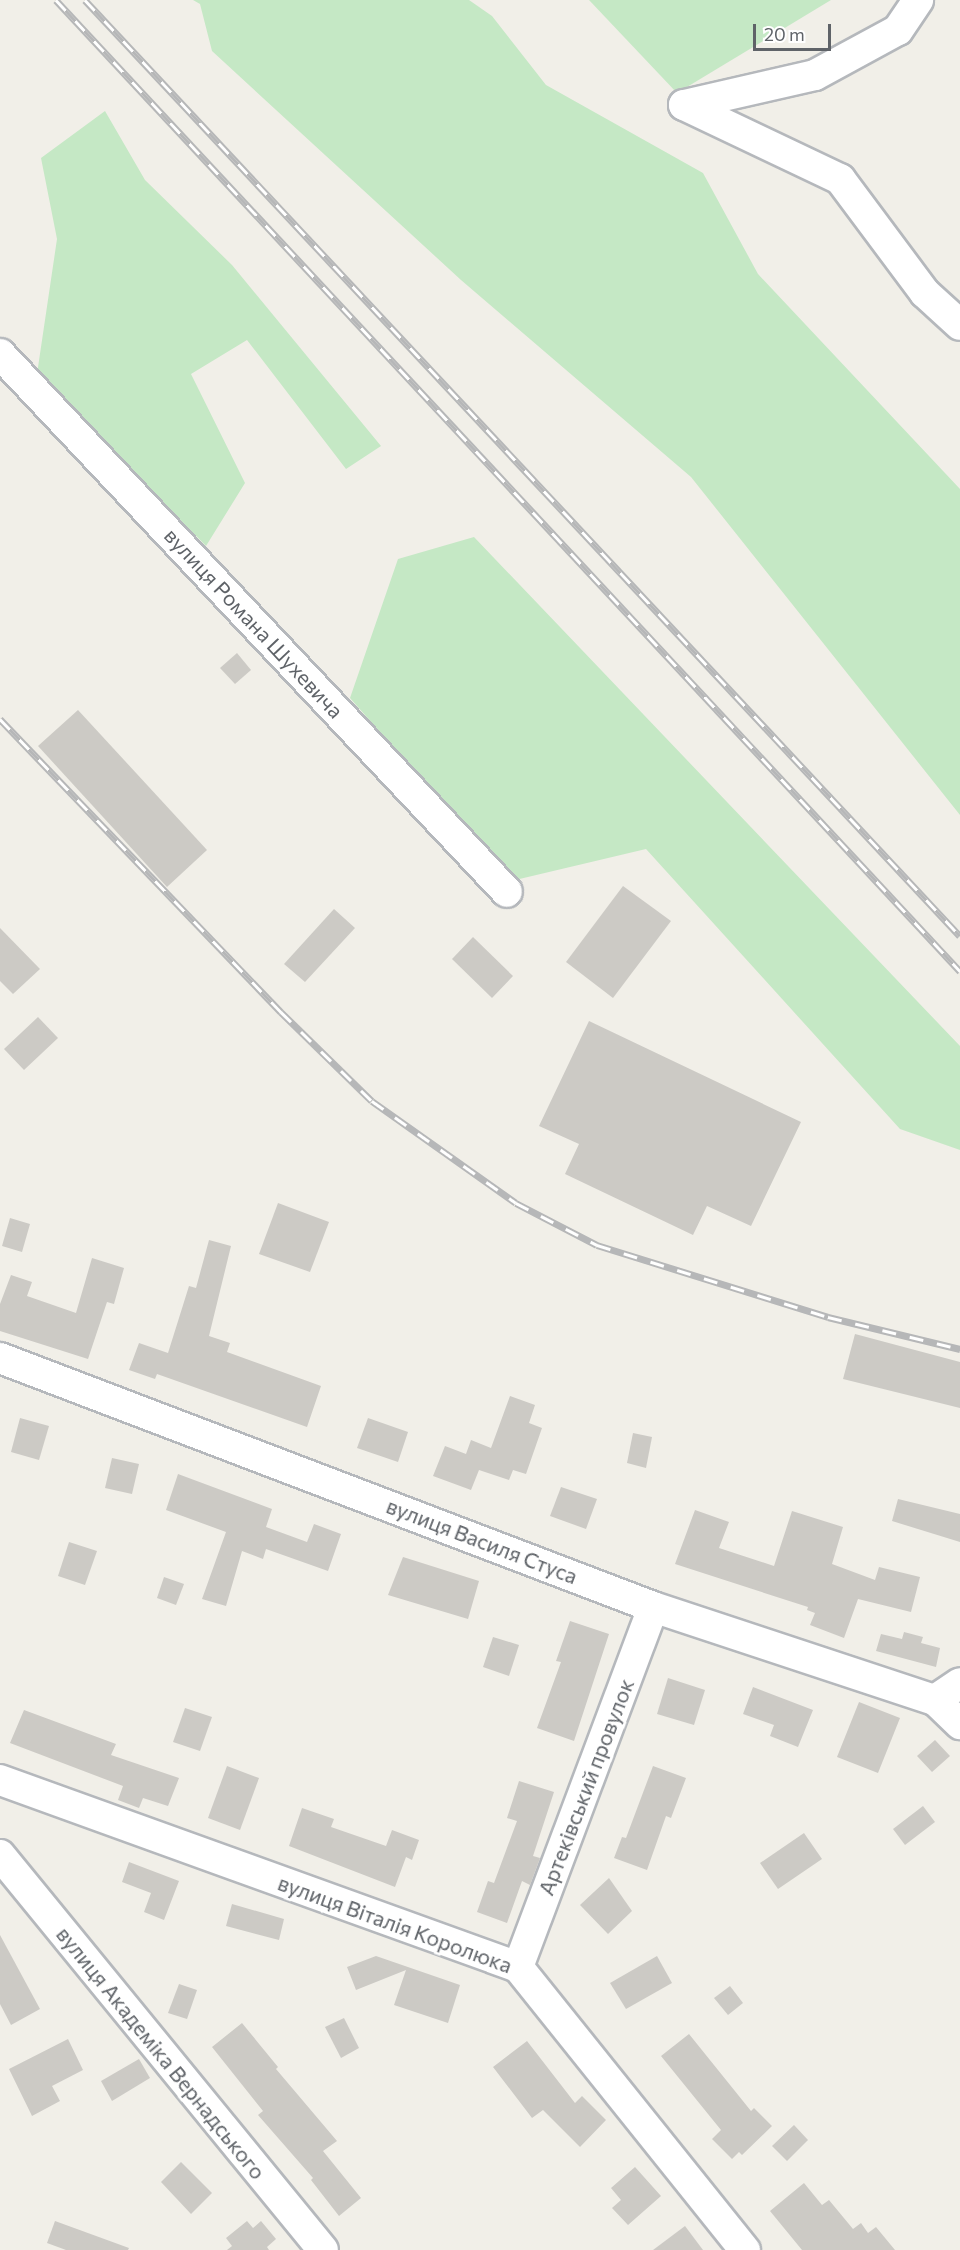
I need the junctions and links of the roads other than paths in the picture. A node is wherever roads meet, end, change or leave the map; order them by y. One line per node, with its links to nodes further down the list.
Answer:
1 (918, 0): 2 (street)
2 (960, 325)
3 (0, 354): 4 (street, вулиця Романа Шухевича)
4 (507, 892)
5 (0, 1358): 6 (street, вулиця Василя Стуса)
6 (653, 1607): 8 (street, вулиця Василя Стуса); 12 (street, Артеківський провулок)
7 (960, 1683): 8 (street)
8 (935, 1700): 9 (street, вулиця Василя Стуса)
9 (960, 1724)
10 (0, 1780): 12 (street, вулиця Віталія Королюка)
11 (0, 1855): 13 (street, вулиця Академіка Вернадського)
12 (518, 1967): 14 (street, вулиця Віталія Королюка)
13 (322, 2250)
14 (745, 2250)

